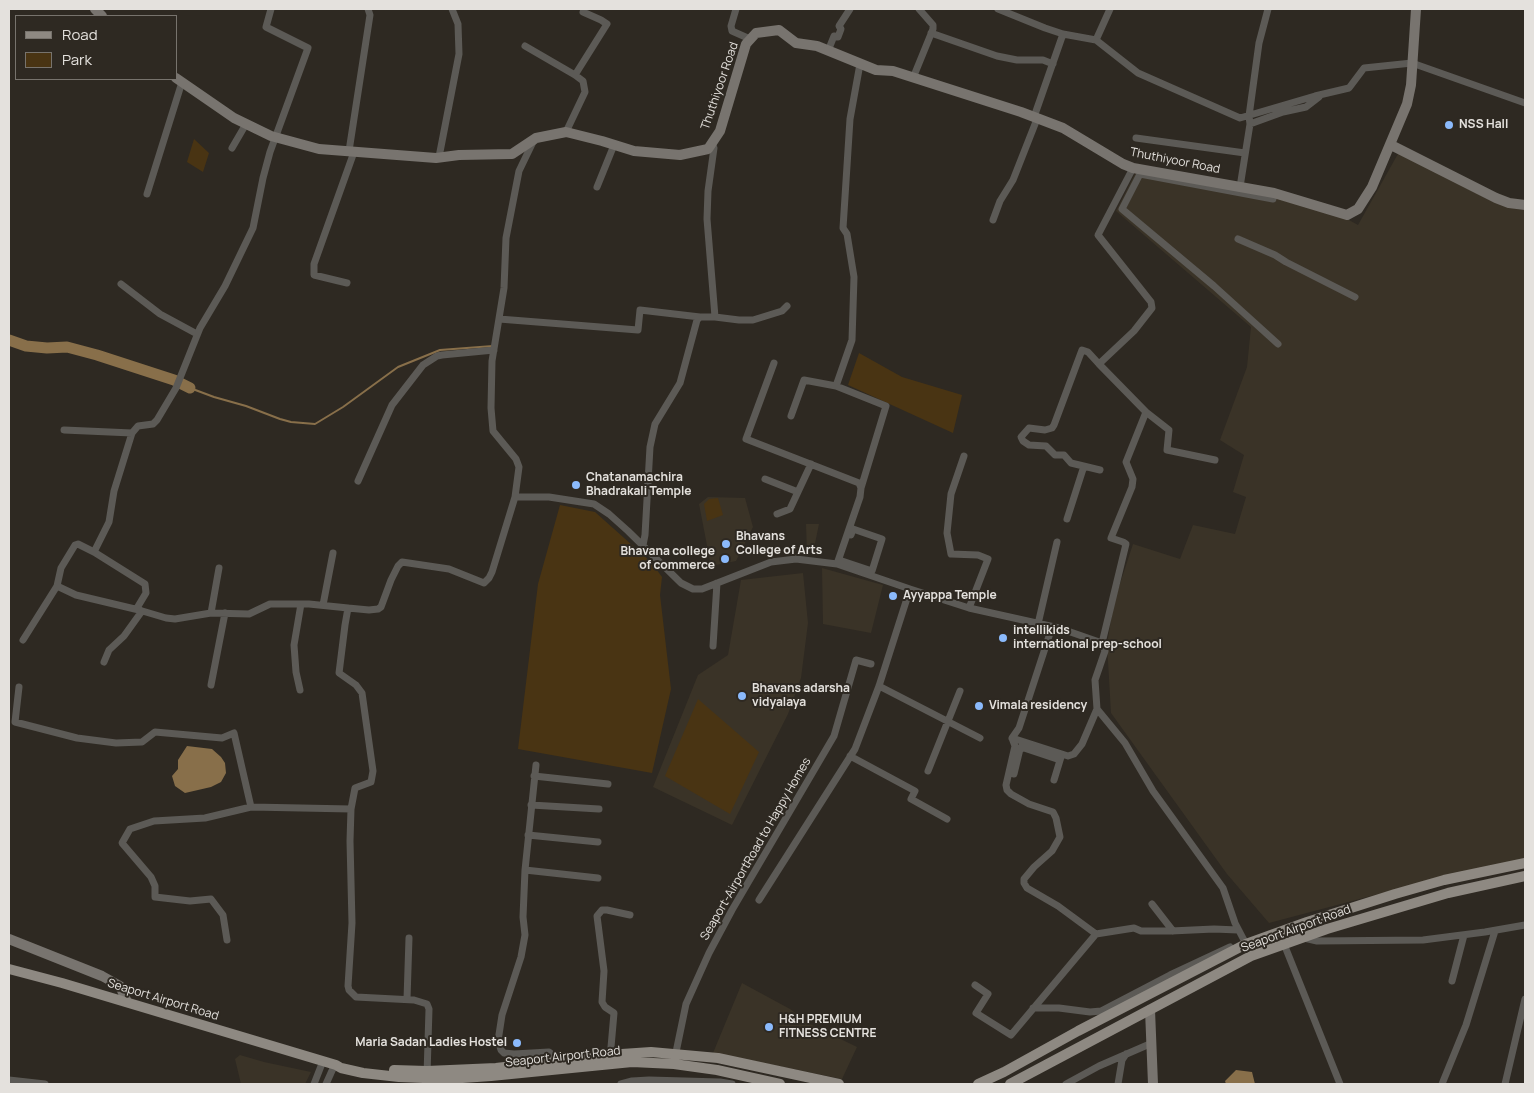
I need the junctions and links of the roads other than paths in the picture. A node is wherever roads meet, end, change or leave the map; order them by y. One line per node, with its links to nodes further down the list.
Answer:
1 (271, 9): 31 (street)
2 (368, 9): 38 (street)
3 (452, 9): 40 (street)
4 (584, 9): 21 (street)
5 (736, 9): 14 (street)
6 (850, 9): 17 (street)
7 (919, 9): 12 (street)
8 (998, 9): 13 (street)
9 (1110, 9): 15 (street)
10 (1268, 9): 26 (street)
11 (1416, 9): 18 (main road, Thuthiyoor Road)
12 (931, 33): 20 (street); 22 (street)
13 (1063, 34): 15 (street); 20 (street)
14 (750, 39): 17 (main road, Thuthiyoor Road); 34 (main road, Thuthiyoor Road)
15 (1096, 40): 26 (street)
16 (525, 46): 21 (street)
17 (828, 51): 19 (main road, Thuthiyoor Road)
18 (1412, 63): 24 (street); 25 (street); 36 (main road, Thuthiyoor Road)
19 (860, 64): 22 (main road, Thuthiyoor Road); 61 (street)
20 (1053, 64): 27 (street)
21 (575, 75): 30 (street)
22 (913, 78): 27 (main road, Thuthiyoor Road)
23 (179, 80): 28 (main road, Thuthiyoor Road); 45 (street)
24 (1324, 94): 26 (street); 29 (street)
25 (1525, 103)
26 (1249, 116): 29 (street)
27 (1036, 118): 41 (main road, Thuthiyoor Road); 47 (street)
28 (246, 124): 31 (main road, Thuthiyoor Road); 37 (street)
29 (1250, 124): 39 (street)
30 (566, 132): 32 (main road, Thuthiyoor Road); 35 (main road, Thuthiyoor Road)
31 (275, 137): 38 (main road, Thuthiyoor Road); 56 (street)
32 (536, 138): 40 (main road, Thuthiyoor Road); 55 (street)
33 (1136, 138): 39 (street)
34 (712, 143): 35 (main road, Thuthiyoor Road); 54 (street)
35 (614, 145): 42 (street)
36 (1391, 145): 44 (main road, Thuthiyoor Road); 46 (main road)
37 (232, 148)
38 (352, 152): 40 (main road, Thuthiyoor Road); 49 (street)
39 (1245, 153): 43 (street)
40 (439, 157)
41 (1134, 168): 43 (main road, Thuthiyoor Road); 60 (street)
42 (598, 187)
43 (1240, 187): 44 (main road, Thuthiyoor Road)
44 (1274, 193): 57 (street)
45 (147, 194)
46 (1525, 205)
47 (994, 220)
48 (1238, 239): 51 (street)
49 (347, 283)
50 (121, 284): 56 (street)
51 (1354, 297)
52 (787, 306): 54 (street)
53 (700, 317): 54 (street); 55 (street); 79 (street)
54 (714, 317)
55 (499, 319): 58 (street)
56 (197, 334): 65 (street)
57 (1278, 344)
58 (494, 350): 72 (street); 75 (street)
59 (774, 363): 68 (street)
60 (1099, 364): 62 (street); 69 (street)
61 (836, 386): 63 (street); 73 (street)
62 (1146, 412): 67 (street); 97 (street)
63 (791, 416)
64 (64, 430): 65 (street)
65 (132, 433): 80 (street)
66 (964, 456): 90 (street)
67 (1215, 460)
68 (811, 464): 73 (street); 74 (street)
69 (1084, 466): 70 (street); 77 (street)
70 (1100, 470)
71 (765, 479): 74 (street)
72 (358, 481)
73 (861, 488): 82 (street)
74 (798, 492): 76 (street)
75 (515, 496): 79 (street); 89 (street)
76 (777, 514)
77 (1068, 519)
78 (1057, 542): 94 (street)
79 (643, 545): 84 (street)
80 (94, 552): 85 (street); 91 (street)
81 (333, 553): 88 (street)
82 (840, 564): 82 (street); 84 (street); 86 (street)
83 (219, 568): 93 (street)
84 (717, 583): 98 (street)
85 (57, 586): 91 (street); 96 (street)
86 (910, 589): 90 (street); 102 (street)
87 (301, 604): 88 (street); 92 (street); 104 (street)
88 (323, 605): 89 (street)
89 (348, 608): 120 (street)
90 (970, 608): 94 (street)
91 (141, 611): 93 (street); 99 (street)
92 (225, 613): 93 (street); 101 (street)
93 (211, 614)
94 (1038, 624): 95 (street)
95 (1052, 627): 97 (street); 109 (street)
96 (23, 640)
97 (1102, 643): 106 (street)
98 (713, 646)
99 (104, 662)
100 (871, 664): 154 (street, Seaport-AirportRoad to Happy Homes)
101 (211, 685)
102 (879, 686): 107 (street); 110 (street)
103 (19, 687): 119 (street)
104 (300, 690)
105 (960, 691): 107 (street)
106 (1097, 709): 111 (street); 133 (street)
107 (947, 721): 108 (street); 113 (street)
108 (980, 738)
109 (1012, 738): 111 (street); 136 (street)
110 (850, 756): 122 (street); 129 (street)
111 (1061, 757): 114 (street); 116 (street)
112 (536, 765): 115 (street)
113 (928, 771)
114 (1014, 774)
115 (534, 776): 117 (street); 118 (street)
116 (1054, 780)
117 (608, 784)
118 (531, 805): 121 (street); 123 (street)
119 (251, 807): 120 (street); 141 (street)
120 (352, 809): 147 (street)
121 (599, 809)
122 (947, 819)
123 (528, 835): 124 (street); 126 (street)
124 (598, 842)
125 (1525, 863): 142 (main road, Seaport Airport Road)
126 (525, 870): 128 (street); 159 (street)
127 (1525, 876): 139 (main road, Seaport Airport Road)
128 (598, 878)
129 (759, 900)
130 (1152, 904): 134 (street)
131 (630, 915): 153 (street)
132 (1525, 924): 135 (street)
133 (1238, 930): 134 (street); 142 (street)
134 (1173, 931): 136 (street)
135 (1495, 931): 137 (street); 178 (street)
136 (1096, 934): 150 (street)
137 (1464, 935): 139 (street); 145 (street)
138 (409, 938): 147 (street)
139 (1301, 938): 143 (main road, Seaport Airport Road)
140 (9, 939): 149 (main road)
141 (227, 940)
142 (1245, 942): 150 (street); 172 (main road, Seaport Airport Road)
143 (1284, 944): 151 (main road, Seaport Airport Road); 177 (street)
144 (9, 969): 149 (main road, Seaport Airport Road)
145 (1452, 981)
146 (975, 985): 150 (street)
147 (407, 999): 161 (street)
148 (1525, 999): 179 (street)
149 (127, 1002): 156 (main road, Seaport Airport Road)
150 (1034, 1008)
151 (1150, 1010): 152 (main road); 173 (main road, Seaport Airport Road)
152 (1152, 1043): 155 (street); 176 (main road)
153 (611, 1047)
154 (676, 1053): 157 (street, Seaport-AirportRoad to Happy Homes); 159 (main road); 160 (main road)
155 (1126, 1054): 174 (street); 175 (street)
156 (323, 1061): 158 (main road, Seaport Airport Road); 167 (street)
157 (674, 1064): 159 (main road, Seaport Airport Road); 170 (main road, Seaport Airport Road)
158 (336, 1065): 161 (main road); 161 (main road, Seaport Airport Road); 164 (street)
159 (557, 1066): 161 (main road, Seaport Airport Road)
160 (779, 1072): 170 (main road); 171 (main road)
161 (427, 1075)
162 (9, 1080): 166 (street)
163 (666, 1082): 165 (street); 168 (street)
164 (327, 1083)
165 (720, 1083): 169 (street)
166 (45, 1084)
167 (314, 1084)
168 (621, 1084)
169 (732, 1084)
170 (777, 1084)
171 (839, 1084)
172 (978, 1084)
173 (1010, 1084)
174 (1066, 1084)
175 (1118, 1084)
176 (1153, 1084)
177 (1340, 1084)
178 (1442, 1084)
179 (1505, 1084)

